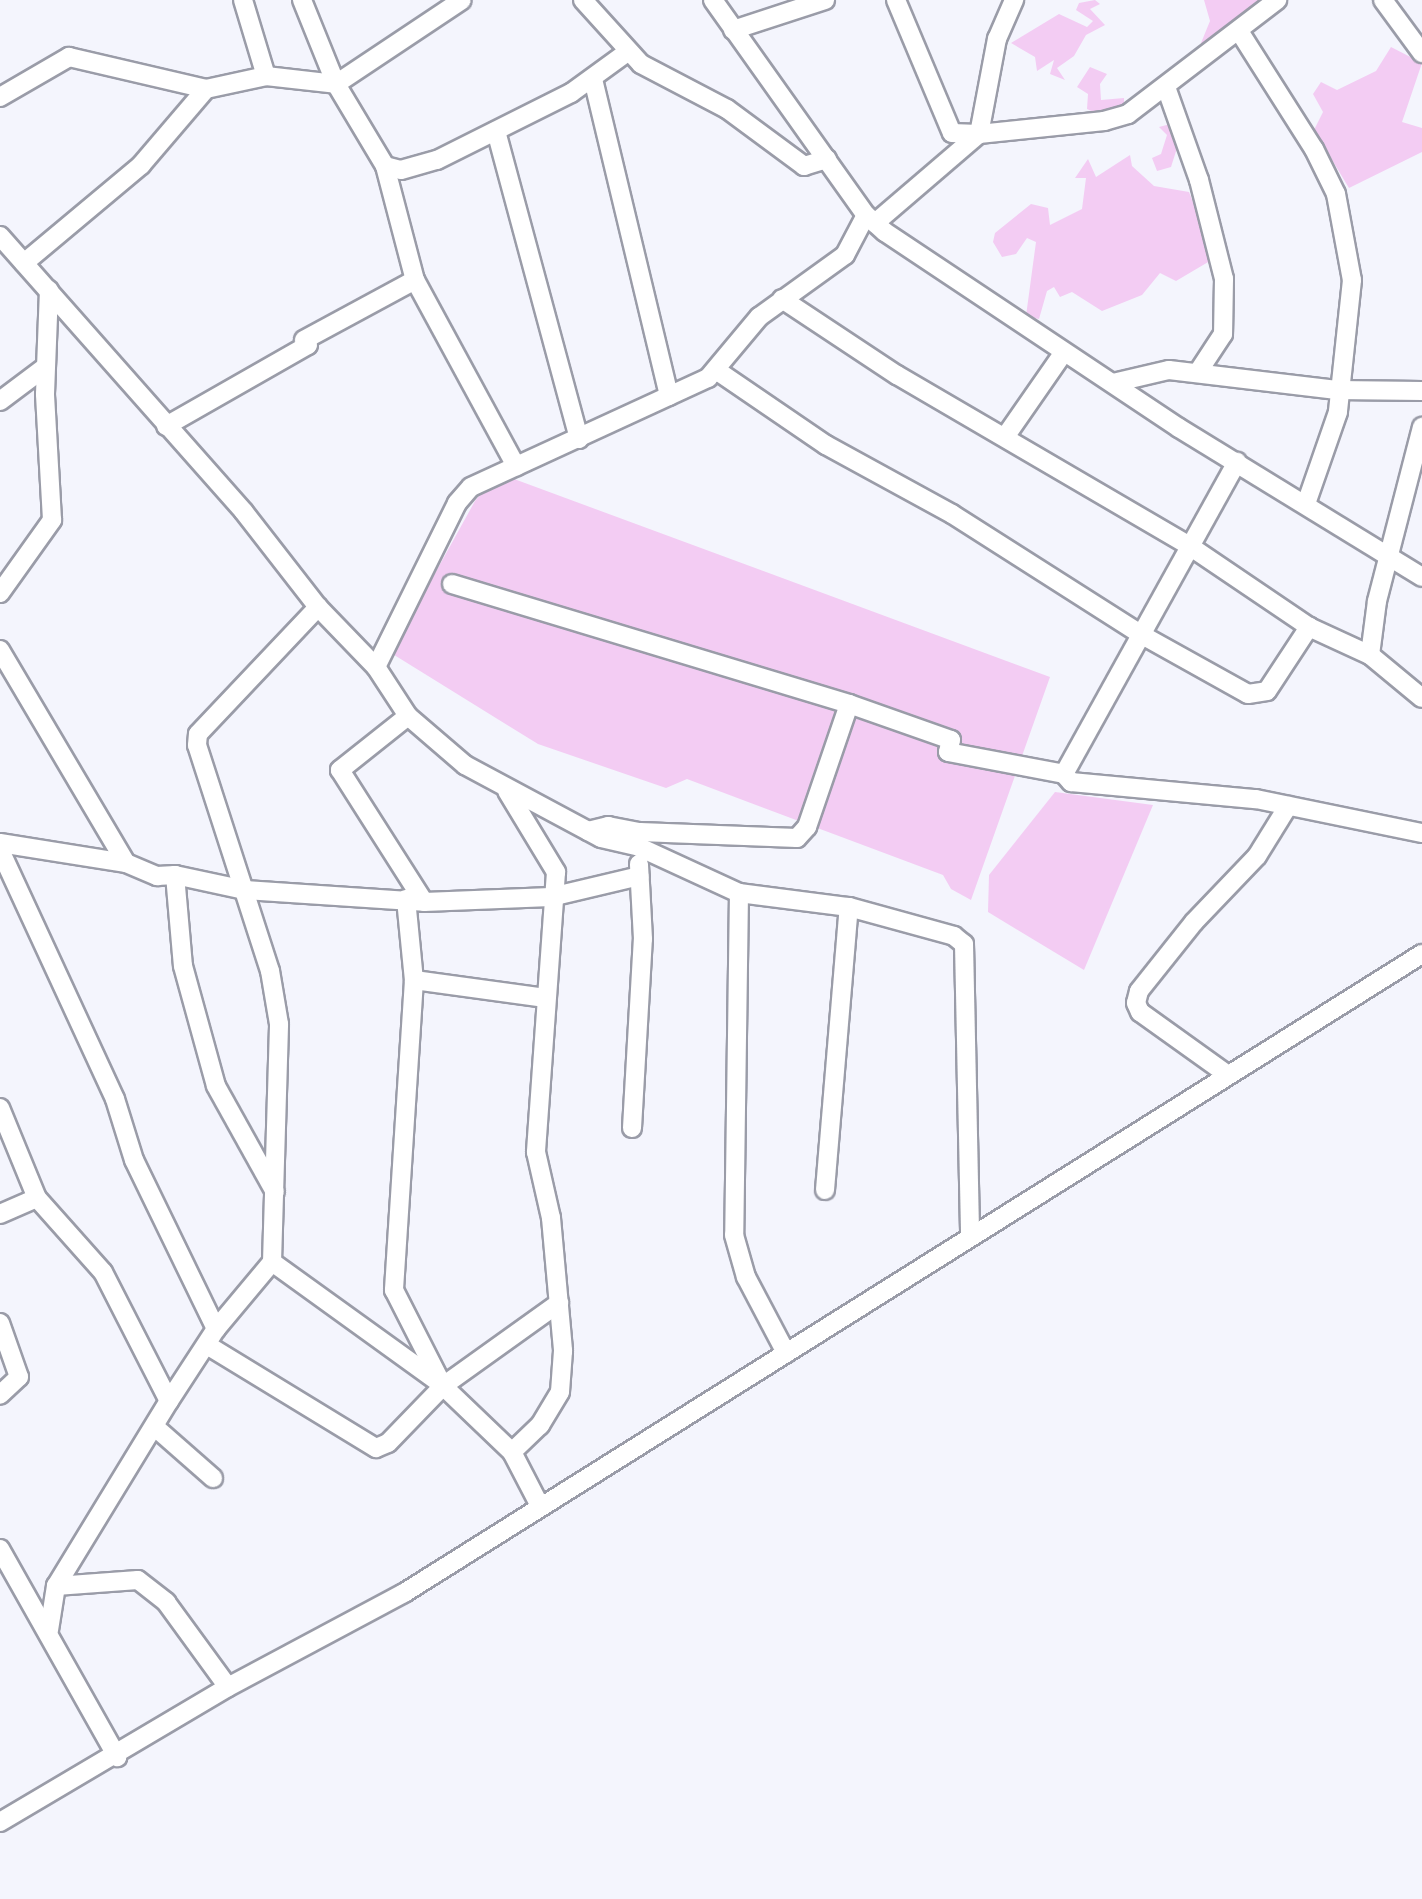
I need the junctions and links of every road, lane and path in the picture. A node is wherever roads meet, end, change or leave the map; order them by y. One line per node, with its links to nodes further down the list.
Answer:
1 (243, 0): 15 (street)
2 (302, 0): 17 (street)
3 (462, 0): 17 (street)
4 (583, 0): 13 (street)
5 (713, 0): 11 (street)
6 (825, 0): 11 (street)
7 (896, 0): 22 (street)
8 (1014, 0): 22 (street)
9 (1277, 0): 12 (street)
10 (1383, 0): 14 (street)
11 (733, 30): 23 (street)
12 (1239, 31): 18 (street); 36 (street)
13 (626, 53): 16 (street); 23 (street)
14 (1422, 53)
15 (266, 76): 17 (street); 19 (street)
16 (593, 79): 21 (street); 38 (street)
17 (336, 84): 24 (street)
18 (1166, 87): 22 (street); 34 (street)
19 (206, 89): 20 (street); 27 (street)
20 (0, 97)
21 (496, 131): 24 (street); 43 (street)
22 (979, 134): 25 (street)
23 (827, 159): 25 (street)
24 (385, 166): 28 (street)
25 (870, 219): 30 (street); 31 (street)
26 (0, 236): 27 (street)
27 (24, 263): 29 (street)
28 (415, 280): 40 (street); 45 (street)
29 (49, 290): 32 (street); 40 (street)
30 (782, 299): 33 (street); 42 (street)
31 (1064, 352): 35 (street); 42 (street)
32 (44, 368): 39 (street); 51 (street)
33 (716, 370): 38 (street); 54 (street)
34 (1198, 372): 35 (street); 36 (street)
35 (1113, 383): 44 (street)
36 (1337, 390): 37 (street); 46 (street)
37 (1422, 391)
38 (669, 396): 43 (street)
39 (0, 401)
40 (166, 426): 52 (street)
41 (1422, 427): 48 (street)
42 (1005, 437): 47 (street)
43 (579, 439): 45 (street)
44 (1237, 462): 46 (street); 47 (street)
45 (516, 466): 57 (street)
46 (1306, 504): 48 (street)
47 (1191, 547): 53 (street); 54 (street)
48 (1389, 553): 49 (street); 56 (street)
49 (1422, 577)
50 (452, 584): 59 (street)
51 (0, 593)
52 (318, 607): 57 (street); 72 (street)
53 (1309, 627): 54 (street); 56 (street)
54 (1142, 635): 61 (street)
55 (0, 650): 69 (street)
56 (1370, 655): 58 (street)
57 (376, 667): 60 (street)
58 (1422, 698)
59 (849, 704): 61 (street); 64 (street)
60 (408, 716): 62 (street); 75 (street)
61 (1064, 774): 63 (street)
62 (505, 787): 64 (street); 74 (street)
63 (1288, 806): 65 (street); 80 (street)
64 (588, 831): 67 (street)
65 (1422, 833)
66 (0, 843): 69 (street)
67 (639, 847): 71 (street); 73 (street)
68 (0, 850): 91 (street)
69 (126, 863): 70 (street)
70 (175, 875): 72 (street); 84 (street)
71 (640, 876): 74 (street); 82 (street)
72 (245, 890): 75 (street); 84 (street)
73 (739, 893): 76 (street); 92 (street)
74 (551, 897): 75 (street); 79 (street)
75 (415, 901): 78 (street)
76 (849, 907): 83 (street); 87 (street)
77 (1422, 954): 80 (street)
78 (414, 980): 79 (street); 93 (street)
79 (546, 998): 89 (street)
80 (1228, 1075): 87 (street)
81 (0, 1108): 85 (street)
82 (632, 1128)
83 (825, 1190)
84 (276, 1194): 88 (street)
85 (37, 1198): 86 (street); 95 (street)
86 (0, 1214)
87 (970, 1236): 92 (street)
88 (272, 1262): 91 (street); 93 (street)
89 (559, 1303): 93 (street); 97 (street)
90 (0, 1323): 94 (street)
91 (212, 1337): 93 (street); 95 (street)
92 (786, 1353): 99 (street)
93 (443, 1386): 97 (street)
94 (0, 1395)
95 (169, 1401): 96 (street)
96 (156, 1428): 98 (street); 101 (street)
97 (512, 1452): 99 (street)
98 (213, 1478)
99 (540, 1506): 104 (street)
100 (0, 1549): 102 (street)
101 (56, 1588): 102 (street); 103 (street); 104 (street)
102 (25, 1596): 103 (street)
103 (49, 1630): 105 (street)
104 (228, 1687): 105 (street)
105 (117, 1757): 106 (street)
106 (0, 1822)

